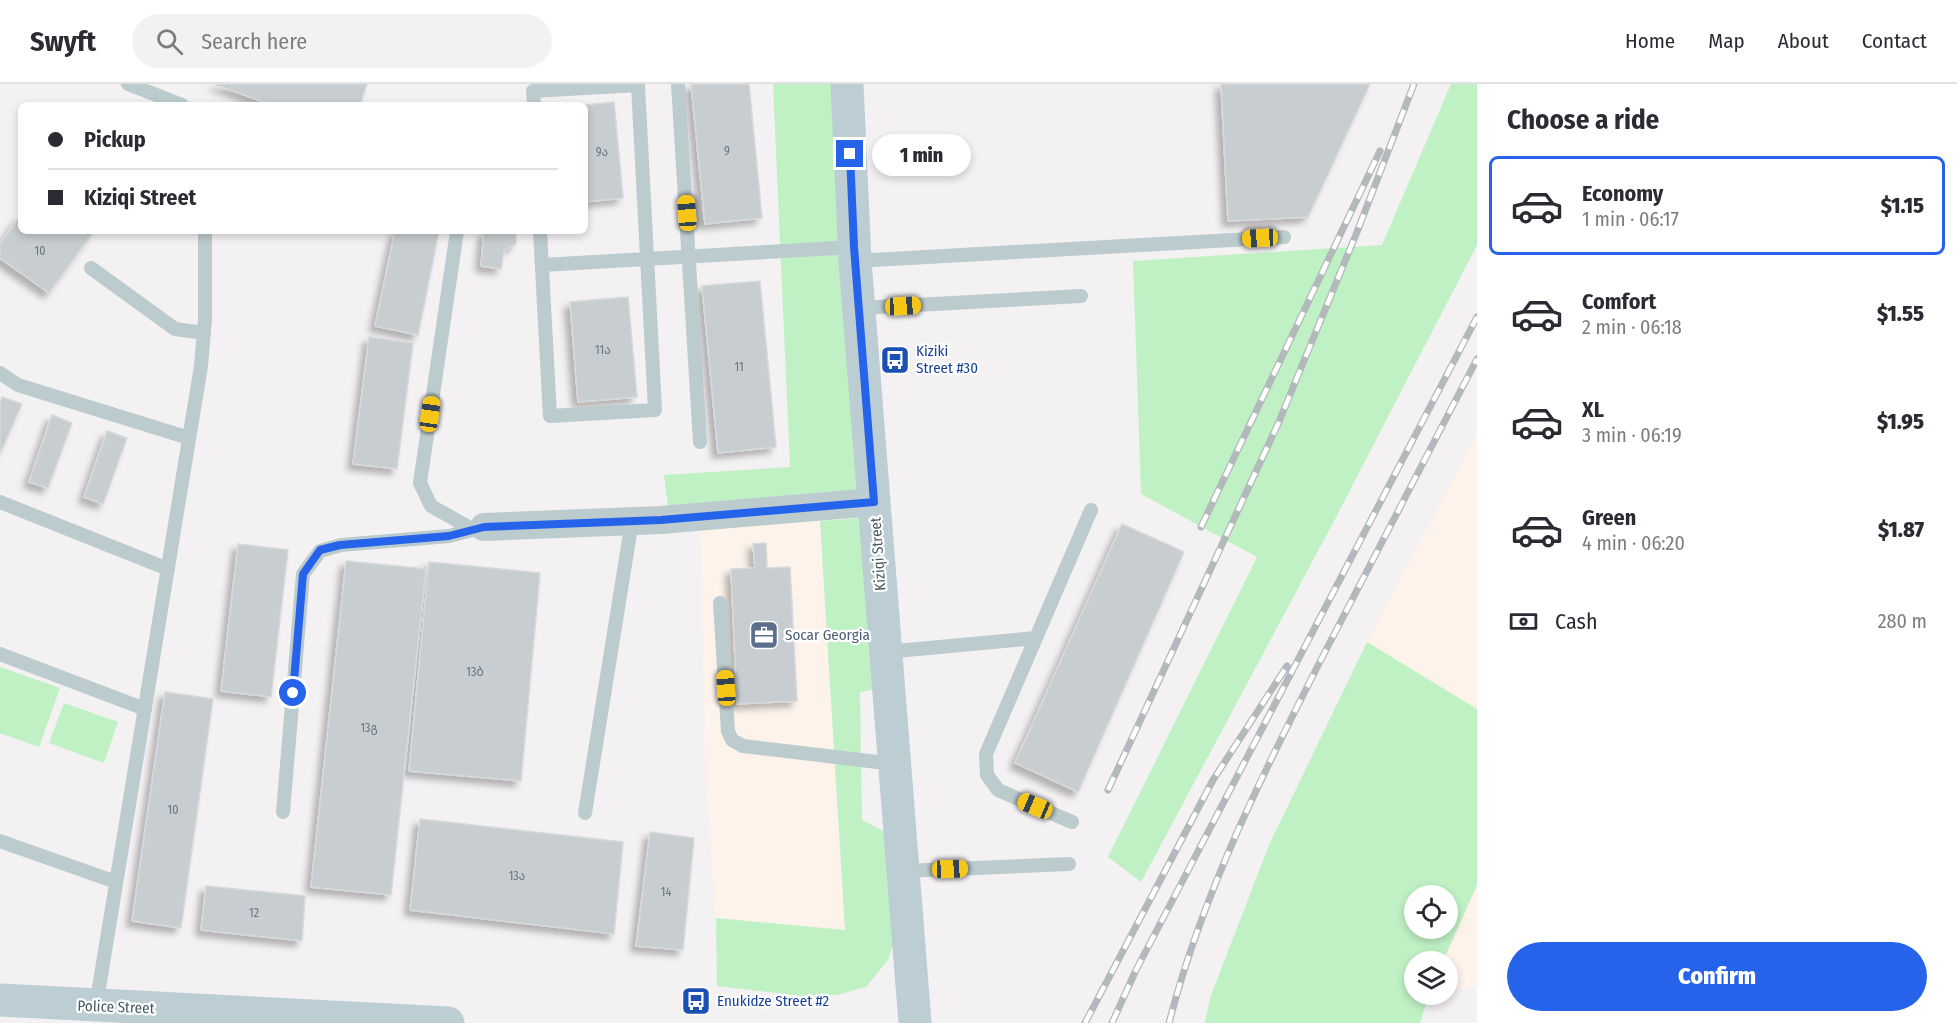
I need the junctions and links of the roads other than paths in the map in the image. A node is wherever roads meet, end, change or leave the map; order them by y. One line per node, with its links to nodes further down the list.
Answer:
1 (128, 84): 4 (lane)
2 (678, 84): 11 (lane)
3 (847, 84): 10 (street, Kiziqi Street)
4 (174, 102)
5 (534, 102): 12 (lane)
6 (205, 234): 17 (lane)
7 (457, 234): 25 (lane)
8 (540, 234): 13 (lane)
9 (1284, 237): 10 (lane)
10 (854, 254): 11 (lane); 16 (street, Kiziqi Street)
11 (689, 256): 12 (lane); 20 (lane)
12 (647, 259): 13 (lane); 13 (lane)
13 (542, 265)
14 (91, 268): 17 (lane)
15 (1081, 296): 16 (lane)
16 (859, 308): 22 (street, Kiziqi Street)
17 (204, 333): 19 (lane)
18 (0, 373): 19 (lane)
19 (189, 438): 26 (lane)
20 (700, 442)
21 (0, 502): 26 (lane)
22 (874, 502): 24 (street); 29 (street, Kiziqi Street)
23 (1091, 510): 28 (lane)
24 (632, 521): 25 (street); 34 (lane)
25 (479, 529): 33 (lane)
26 (168, 569): 31 (lane)
27 (720, 603): 32 (lane)
28 (1036, 638): 29 (lane); 35 (lane)
29 (885, 652): 32 (street, Kiziqi Street)
30 (0, 654): 31 (lane)
31 (145, 709): 39 (lane)
32 (894, 764): 38 (street, Kiziqi Street)
33 (283, 812)
34 (585, 813)
35 (1072, 822)
36 (0, 841): 39 (lane)
37 (1069, 864): 38 (lane)
38 (903, 871): 45 (street, Kiziqi Street)
39 (117, 882): 40 (lane)
40 (96, 1006): 41 (street, Police Street); 42 (street, Police Street)
41 (16, 1009)
42 (141, 1015): 43 (street, Police Street)
43 (350, 1021): 44 (street, Police Street)
44 (448, 1023)
45 (915, 1023)

